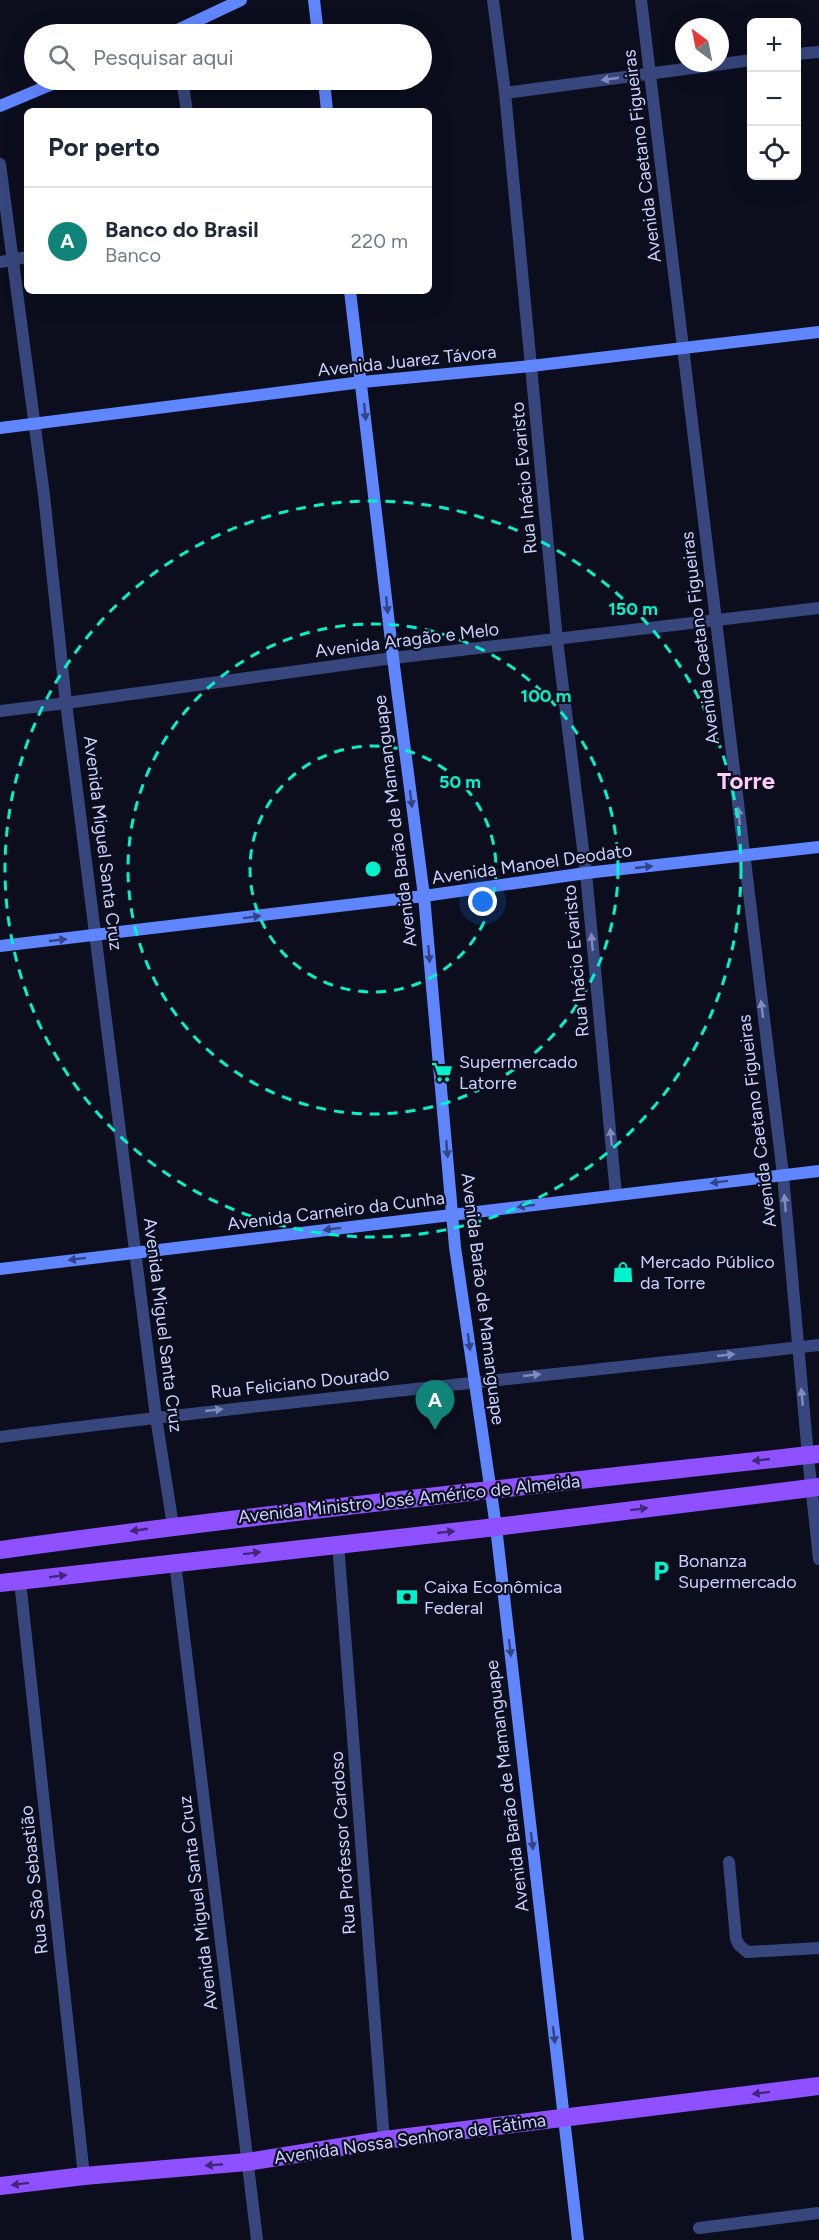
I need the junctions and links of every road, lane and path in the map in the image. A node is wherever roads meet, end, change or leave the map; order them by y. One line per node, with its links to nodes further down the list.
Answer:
1 (241, 0): 5 (street)
2 (314, 0): 6 (street)
3 (493, 0): 14 (street, Rua Inácio Evaristo)
4 (641, 0): 10 (street, Avenida Caetano Figueiras)
5 (192, 24)
6 (317, 24)
7 (819, 52): 8 (street)
8 (801, 54)
9 (747, 61): 10 (street)
10 (651, 73): 14 (street, one-way to 14); 23 (street, Avenida Caetano Figueiras)
11 (38, 90): 15 (street)
12 (184, 90): 16 (street)
13 (325, 90): 17 (street)
14 (505, 93): 24 (street, Rua Inácio Evaristo)
15 (0, 106)
16 (187, 108)
17 (327, 108)
18 (0, 164): 20 (street, Avenida Miguel Santa Cruz)
19 (24, 258): 20 (street)
20 (6, 261): 26 (street, Avenida Miguel Santa Cruz)
21 (350, 294): 25 (street, Avenida Barão de Mamanguape)
22 (819, 332): 23 (street, Avenida Juarez Távora)
23 (682, 348): 24 (street, Avenida Juarez Távora); 29 (street, Avenida Caetano Figueiras)
24 (531, 366): 25 (street, Avenida Juarez Távora); 30 (street, Rua Inácio Evaristo)
25 (362, 382): 26 (street, Avenida Juarez Távora); 31 (street, Avenida Barão de Mamanguape, one-way to 31)
26 (35, 424): 27 (street, Avenida Juarez Távora); 32 (street, Avenida Miguel Santa Cruz)
27 (0, 428)
28 (819, 608): 29 (street, Avenida Aragão e Melo)
29 (717, 620): 30 (street, Avenida Aragão e Melo); 35 (street, Avenida Caetano Figueiras, one-way to 29)
30 (557, 640): 31 (street, Avenida Aragão e Melo); 36 (street, Rua Inácio Evaristo)
31 (393, 658): 32 (street, Avenida Aragão e Melo); 37 (street, Avenida Barão de Mamanguape, one-way to 37)
32 (66, 704): 33 (street, Avenida Aragão e Melo); 38 (street, Avenida Miguel Santa Cruz)
33 (0, 711)
34 (819, 847): 35 (street, Avenida Manoel Deodato)
35 (743, 856): 36 (street, Avenida Manoel Deodato, one-way to 35); 41 (street, Avenida Caetano Figueiras, one-way to 35)
36 (586, 873): 37 (street, Avenida Manoel Deodato); 42 (street, Rua Inácio Evaristo, one-way to 36)
37 (424, 896): 38 (street, Avenida Manoel Deodato, one-way to 37); 43 (street, Avenida Barão de Mamanguape, one-way to 43)
38 (97, 936): 39 (street, Avenida Manoel Deodato, one-way to 38); 44 (street, Avenida Miguel Santa Cruz)
39 (0, 946)
40 (819, 1171): 41 (street, Avenida Carneiro da Cunha)
41 (783, 1175): 42 (street, Avenida Carneiro da Cunha, one-way to 42); 47 (street, Avenida Caetano Figueiras, one-way to 41)
42 (616, 1195): 43 (street, Avenida Carneiro da Cunha, one-way to 43)
43 (453, 1216): 44 (street, Avenida Carneiro da Cunha, one-way to 44); 48 (street, Avenida Barão de Mamanguape, one-way to 48)
44 (135, 1252): 45 (street, Avenida Carneiro da Cunha, one-way to 45); 49 (street, Avenida Miguel Santa Cruz)
45 (0, 1269)
46 (819, 1345): 47 (street, Rua Feliciano Dourado)
47 (798, 1348): 48 (street, Rua Feliciano Dourado, one-way to 47); 51 (street, Avenida Caetano Figueiras, one-way to 47)
48 (474, 1381): 49 (street, Rua Feliciano Dourado, one-way to 48); 53 (street, Avenida Barão de Mamanguape)
49 (156, 1417): 50 (street, Rua Feliciano Dourado); 54 (street, Avenida Miguel Santa Cruz)
50 (0, 1437)
51 (813, 1455): 52 (street, Avenida Caetano Figueiras); 53 (main road, Avenida Ministro José Américo de Almeida, one-way to 53)
52 (815, 1487): 55 (main road, Avenida Ministro José Américo de Almeida, one-way to 52); 58 (street, Avenida Caetano Figueiras)
53 (489, 1489): 54 (main road, Avenida Ministro José Américo de Almeida); 55 (street, Avenida Barão de Mamanguape)
54 (172, 1526): 57 (main road, Avenida Ministro José Américo de Almeida, one-way to 57)
55 (496, 1527): 56 (main road, Avenida Ministro José Américo de Almeida, one-way to 55); 65 (street, Avenida Barão de Mamanguape, one-way to 65)
56 (338, 1543): 59 (main road, Avenida Ministro José Américo de Almeida, one-way to 56); 66 (street, Rua Professor Cardoso)
57 (0, 1550)
58 (819, 1559)
59 (175, 1562): 60 (main road, Avenida Ministro José Américo de Almeida, one-way to 59); 67 (street, Avenida Miguel Santa Cruz)
60 (20, 1581): 61 (main road, Avenida Ministro José Américo de Almeida); 68 (street, Rua São Sebastião)
61 (0, 1583)
62 (729, 1862): 63 (street)
63 (819, 1948)
64 (819, 2086): 65 (main road, Avenida Nossa Senhora de Fátima, one-way to 65)
65 (564, 2118): 66 (main road, Avenida Nossa Senhora de Fátima); 73 (street, Avenida Barão de Mamanguape)
66 (384, 2140): 67 (main road, Avenida Nossa Senhora de Fátima)
67 (247, 2162): 68 (main road, Avenida Nossa Senhora de Fátima, one-way to 68); 72 (street, Avenida Miguel Santa Cruz)
68 (84, 2176): 69 (main road, Avenida Nossa Senhora de Fátima, one-way to 69)
69 (0, 2186)
70 (819, 2213): 71 (street)
71 (699, 2228)
72 (257, 2240)
73 (578, 2240)

